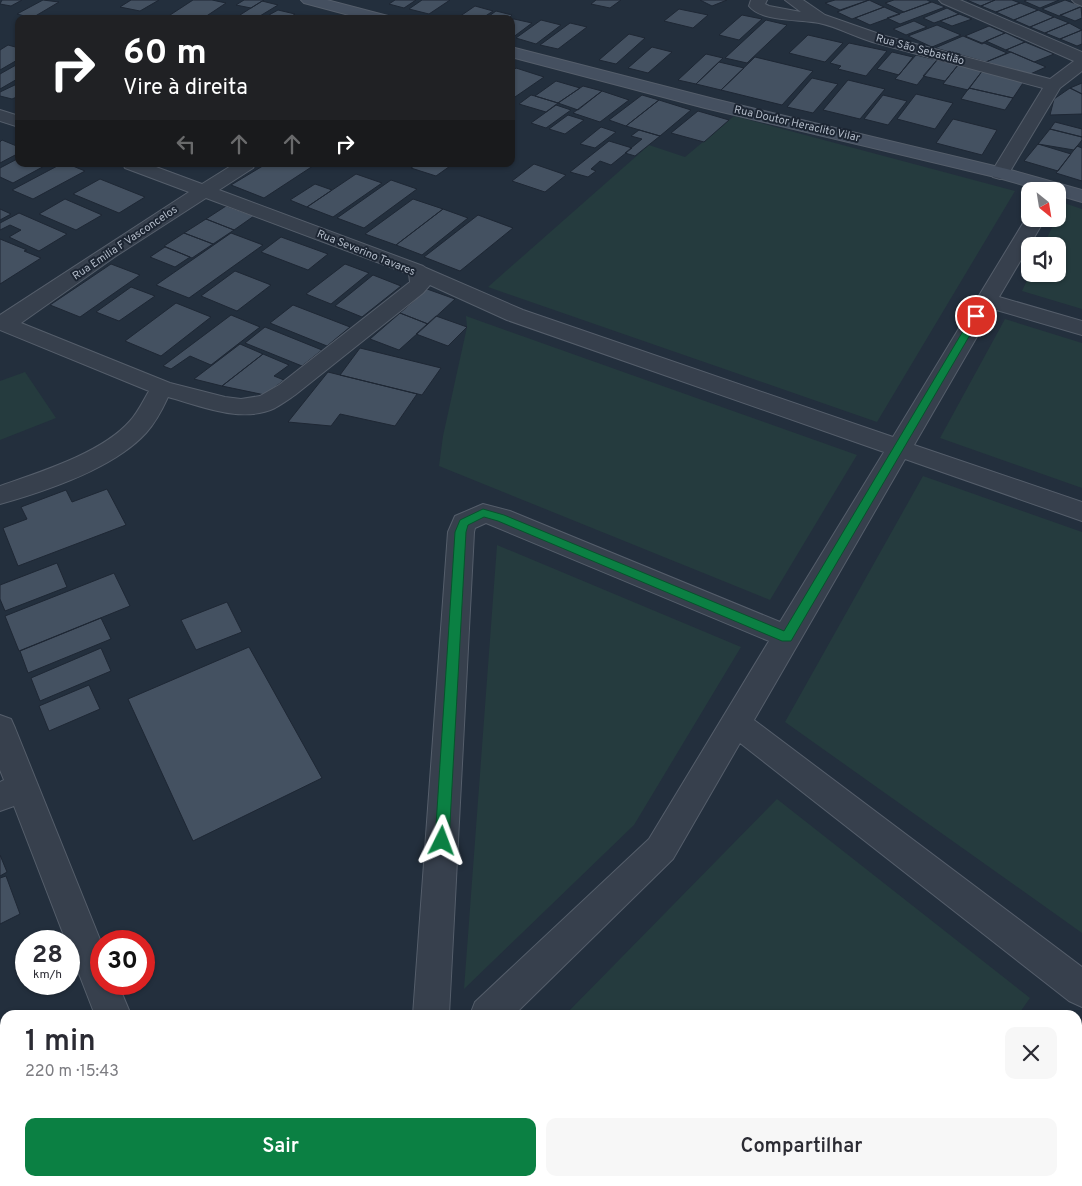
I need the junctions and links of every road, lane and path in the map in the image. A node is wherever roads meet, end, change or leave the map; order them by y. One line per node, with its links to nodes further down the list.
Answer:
1 (310, 0): 5 (street)
2 (793, 0): 6 (street, Rua São Sebastião)
3 (947, 0): 8 (street)
4 (758, 3): 6 (street)
5 (368, 15)
6 (820, 18): 9 (street, Rua São Sebastião)
7 (515, 53): 14 (street, Rua Doutor Heraclito Vilar)
8 (1082, 61): 9 (street)
9 (1053, 85): 14 (street)
10 (0, 114): 11 (street)
11 (15, 120)
12 (140, 167): 16 (street, Rua Severino Tavares)
13 (241, 167): 16 (street, Rua Emilia F Vasconcelos)
14 (1000, 173): 15 (street, Rua Doutor Heraclito Vilar)
15 (1028, 182)
16 (204, 191): 20 (street, Rua Severino Tavares); 22 (street, Rua Emilia F Vasconcelos)
17 (1066, 193): 18 (street, Rua Doutor Heraclito Vilar)
18 (1082, 196)
19 (1029, 228): 21 (street)
20 (419, 273): 24 (street, Rua Severino Tavares); 25 (street)
21 (986, 300): 23 (street); 25 (street)
22 (2, 323): 24 (street)
23 (1082, 328)
24 (162, 388): 26 (street)
25 (899, 448): 27 (street); 28 (street)
26 (0, 495)
27 (1082, 512)
28 (787, 637): 29 (street); 34 (street)
29 (736, 723): 32 (street); 35 (street)
30 (0, 728): 31 (street)
31 (11, 792): 33 (street)
32 (1082, 989)
33 (111, 1010)
34 (431, 1010)
35 (493, 1010)

